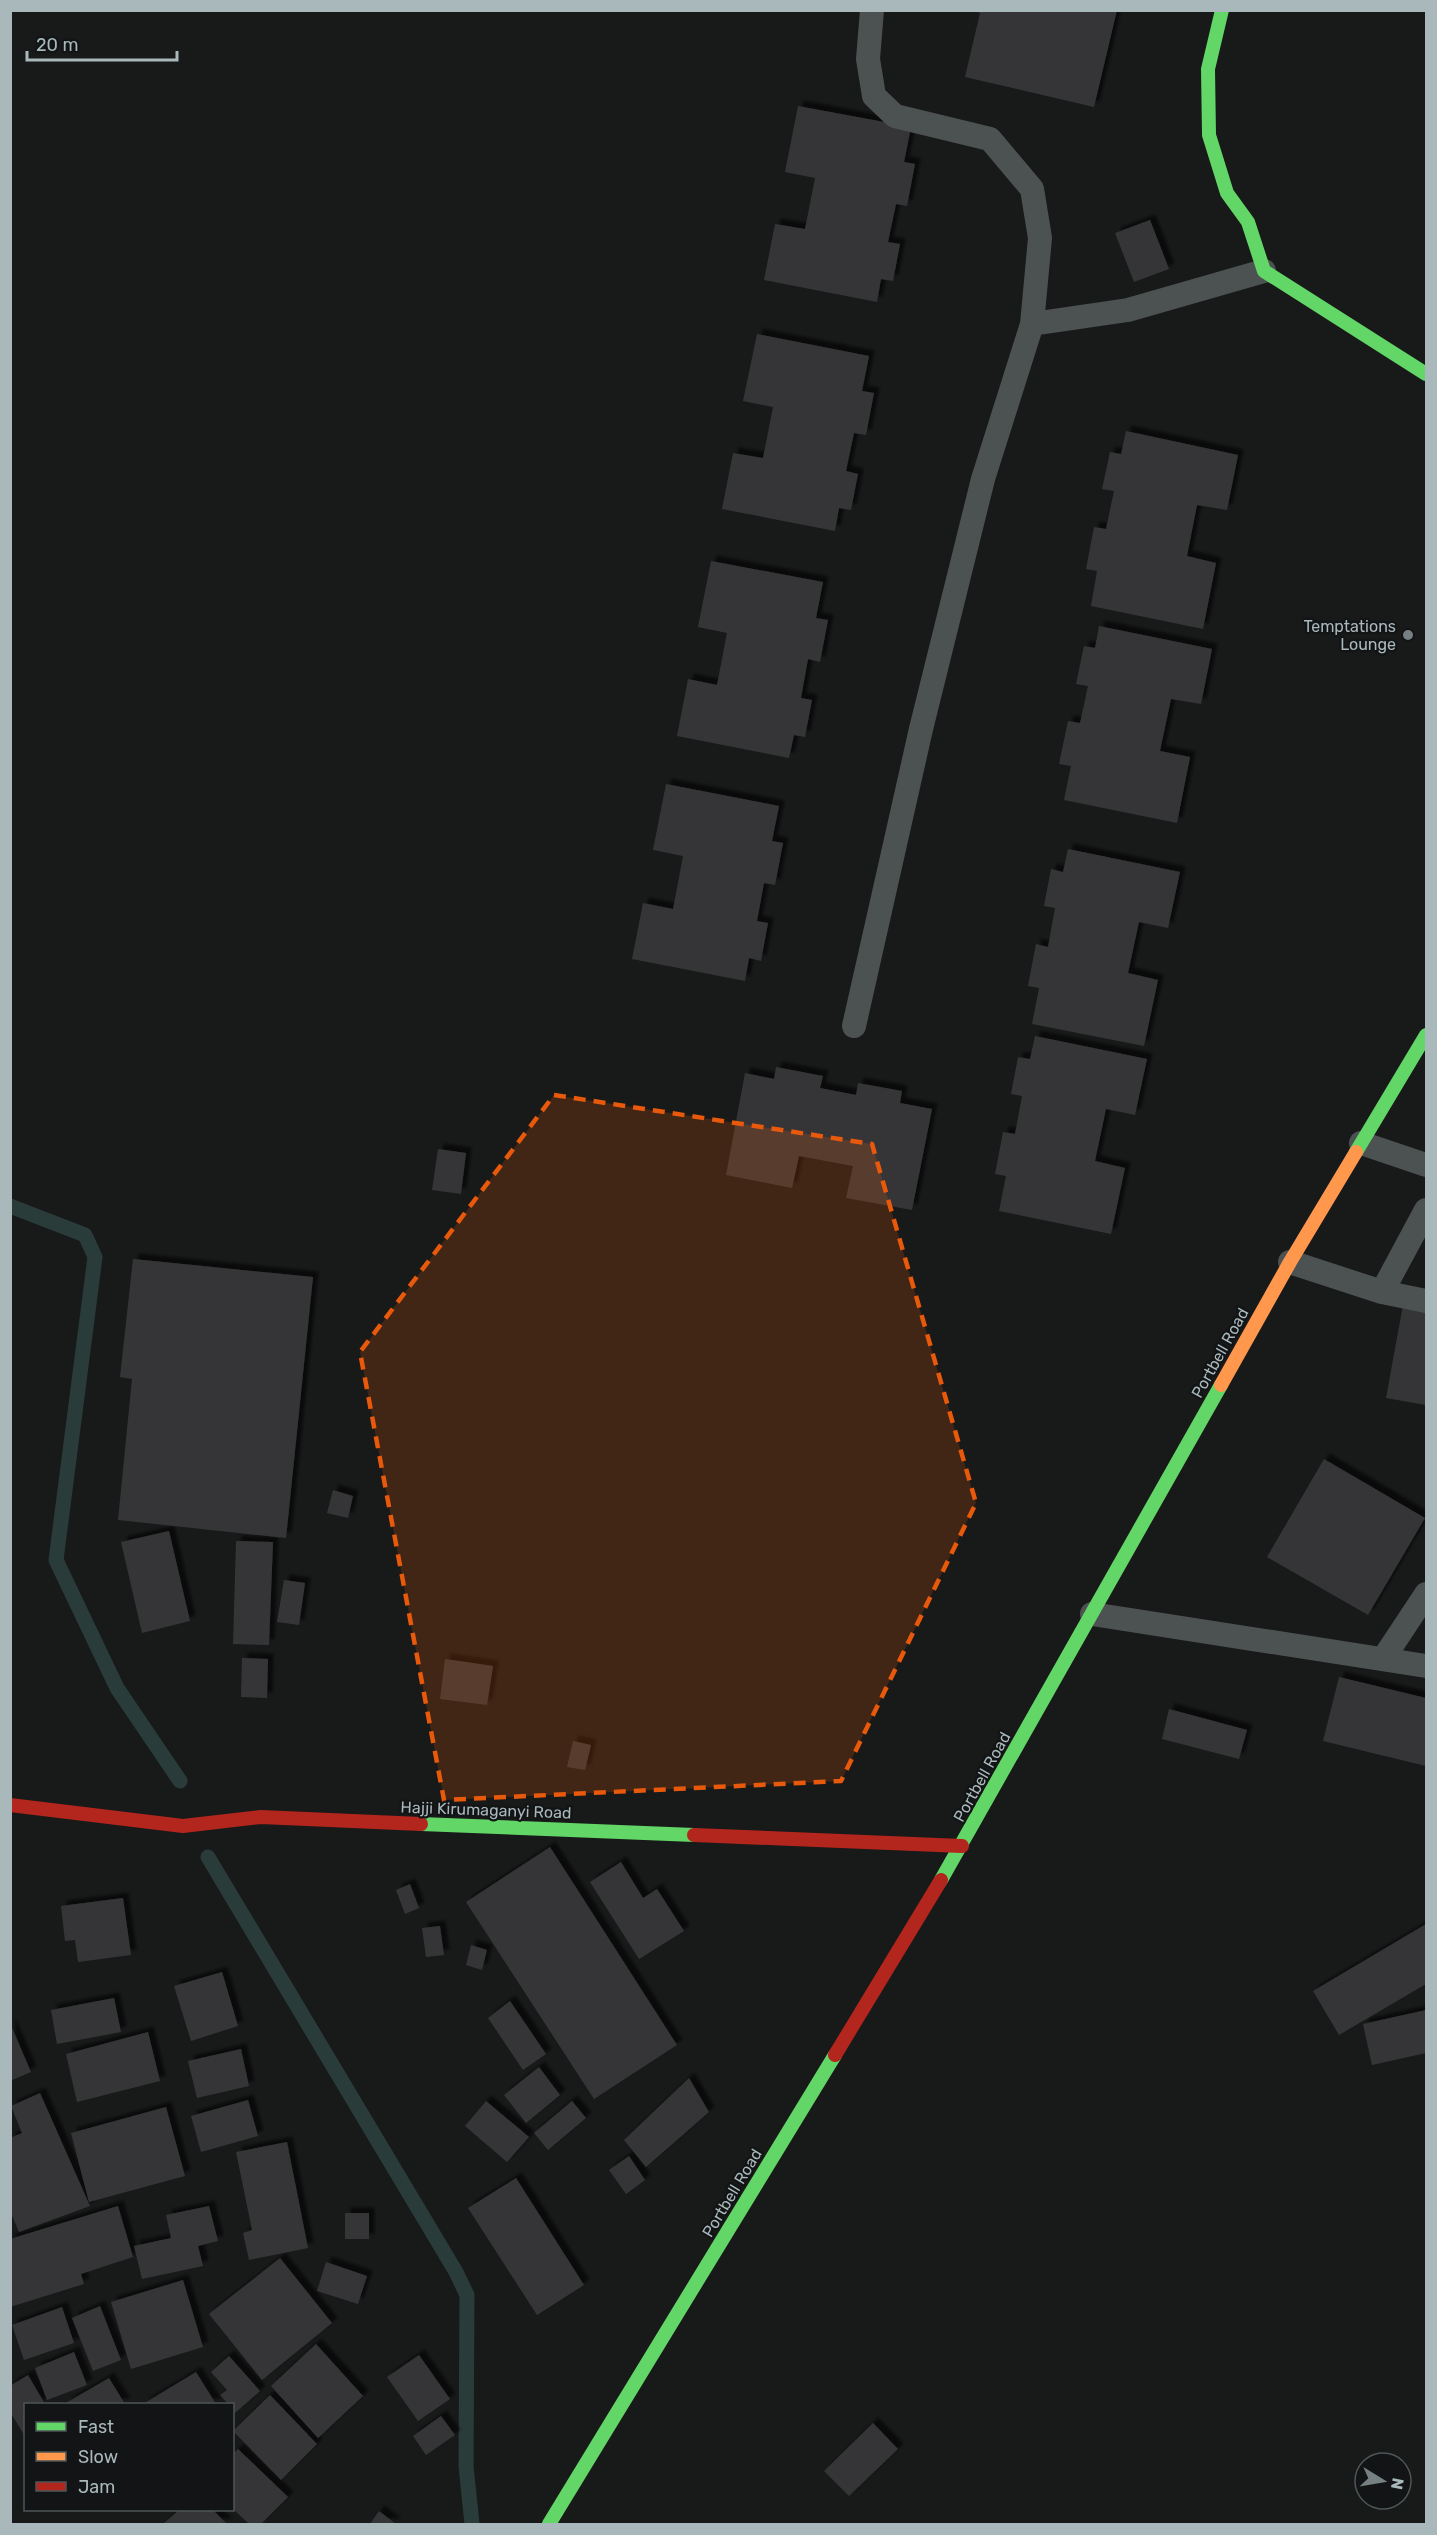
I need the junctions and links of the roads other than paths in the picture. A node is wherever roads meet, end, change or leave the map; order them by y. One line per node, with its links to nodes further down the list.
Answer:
1 (872, 10): 4 (lane)
2 (1222, 10): 3 (main road)
3 (1264, 271): 4 (lane); 5 (main road)
4 (1032, 324): 6 (lane)
5 (1426, 374)
6 (854, 1026)
7 (1426, 1035): 8 (main road, Portbell Road)
8 (1361, 1143): 9 (lane); 11 (main road, Portbell Road)
9 (1426, 1165)
10 (1426, 1210): 12 (lane)
11 (1290, 1262): 12 (lane); 15 (main road, Portbell Road)
12 (1382, 1292): 13 (lane)
13 (1426, 1301)
14 (1426, 1594): 16 (lane)
15 (1092, 1614): 16 (lane); 19 (main road, Portbell Road)
16 (1383, 1659): 17 (lane)
17 (1426, 1666)
18 (10, 1805): 19 (main road, Hajji Kirumaganyi Road)
19 (962, 1846): 20 (main road, Portbell Road)
20 (549, 2524)

